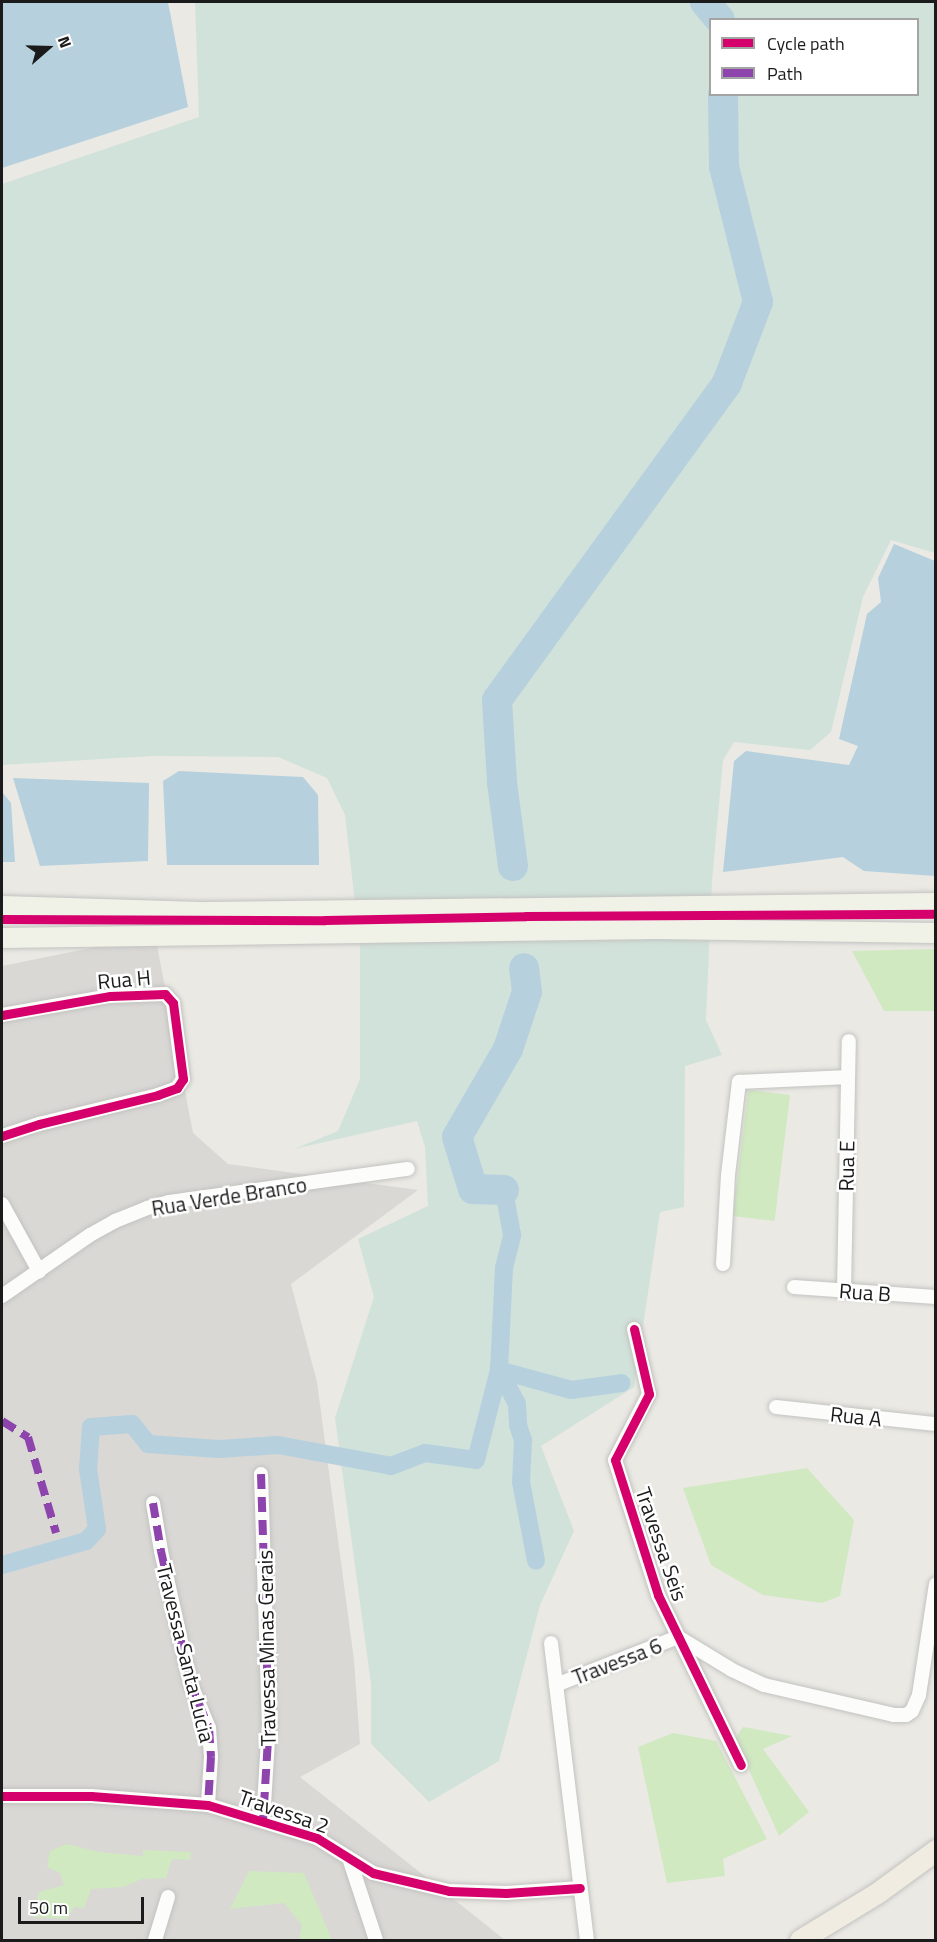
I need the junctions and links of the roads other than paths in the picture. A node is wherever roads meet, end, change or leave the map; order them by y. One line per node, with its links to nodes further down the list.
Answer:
1 (936, 903): 2 (main road)
2 (2, 906)
3 (936, 933): 4 (main road)
4 (2, 938)
5 (2, 1015): 8 (street, Rua H)
6 (849, 1041): 7 (street, Rua E)
7 (848, 1077): 11 (street); 14 (street, Rua E)
8 (2, 1136)
9 (408, 1169): 12 (street, Rua Verde Branco)
10 (2, 1204): 12 (street)
11 (723, 1264)
12 (39, 1271): 15 (street, Rua Verde Branco)
13 (795, 1287): 14 (street, Rua B)
14 (844, 1291): 16 (street, Rua B)
15 (2, 1296)
16 (936, 1297)
17 (634, 1329): 23 (street, Travessa Seis)
18 (776, 1407): 19 (street, Rua A)
19 (936, 1424)
20 (261, 1474): 29 (street, Travessa Minas Gerais)
21 (153, 1503): 28 (street, Travessa Santa Lucia)
22 (936, 1584): 23 (street)
23 (678, 1637): 25 (street, Travessa 6); 26 (street, Travessa Seis)
24 (551, 1643): 25 (street)
25 (556, 1684): 32 (street)
26 (741, 1765)
27 (2, 1796): 28 (street, Travessa 2)
28 (208, 1805): 29 (street, Travessa 2)
29 (263, 1821): 31 (street, Travessa 2)
30 (936, 1850): 37 (main road)
31 (350, 1861): 32 (street, Travessa 2); 35 (street)
32 (580, 1888): 36 (street)
33 (168, 1897): 34 (street)
34 (154, 1941)
35 (376, 1941)
36 (587, 1941)
37 (800, 1941)

